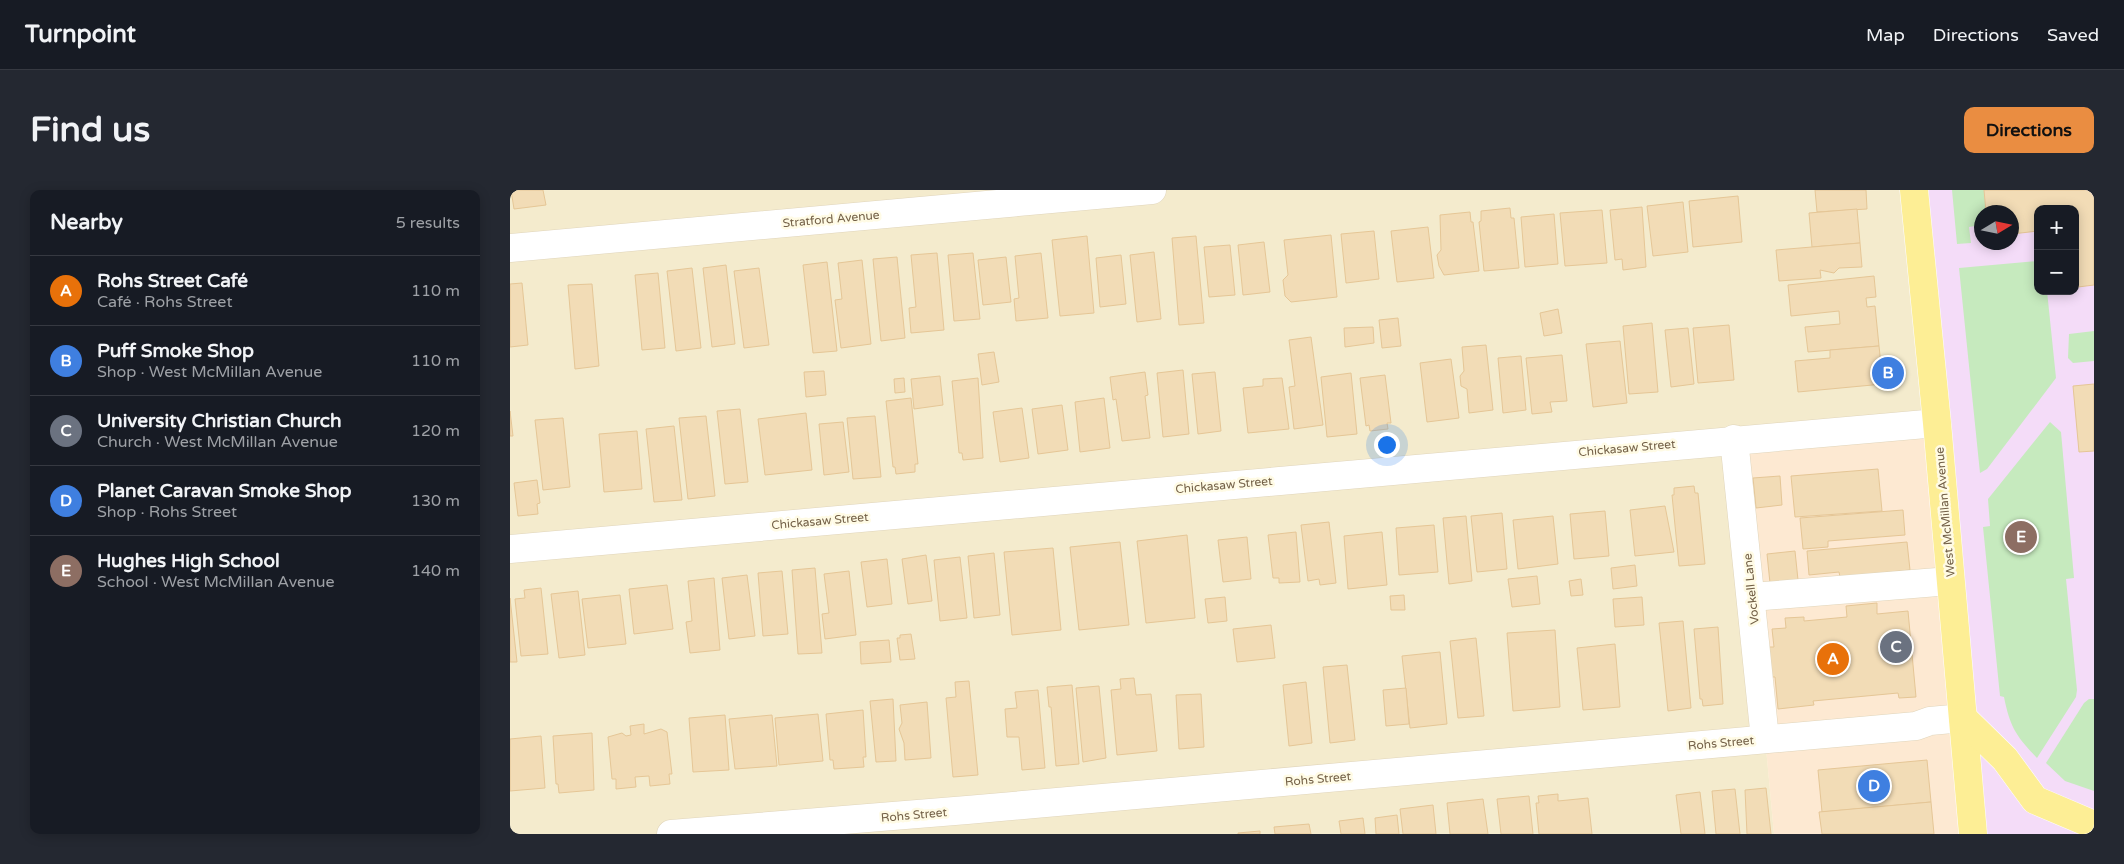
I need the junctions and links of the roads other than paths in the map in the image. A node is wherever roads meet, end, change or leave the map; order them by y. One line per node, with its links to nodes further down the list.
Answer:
1 (1152, 190): 3 (street, Stratford Avenue)
2 (1914, 190): 4 (main road, West McMillan Avenue)
3 (510, 248)
4 (1937, 423): 5 (street, Chickasaw Street); 7 (main road, West McMillan Avenue)
5 (1734, 439): 6 (street, Chickasaw Street); 8 (street, Vockell Lane)
6 (510, 549)
7 (1950, 580): 8 (street); 9 (main road, West McMillan Avenue)
8 (1752, 598): 10 (street, Vockell Lane)
9 (1963, 718): 10 (street, Rohs Street); 11 (main road); 13 (main road, West McMillan Avenue)
10 (1765, 739): 12 (street, Rohs Street)
11 (2094, 825)
12 (672, 834)
13 (1973, 834)

